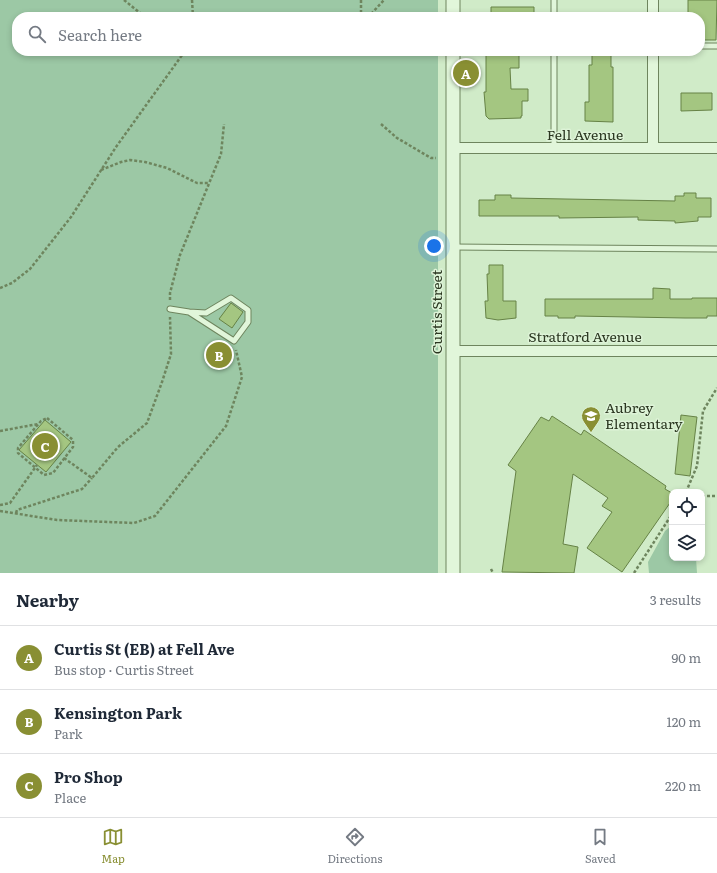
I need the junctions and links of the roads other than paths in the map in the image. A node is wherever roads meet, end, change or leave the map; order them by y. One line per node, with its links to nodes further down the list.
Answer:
1 (453, 0): 4 (street)
2 (554, 0): 5 (lane)
3 (654, 0): 6 (street)
4 (453, 12)
5 (554, 12)
6 (654, 12)
7 (705, 46): 8 (lane)
8 (717, 46)
9 (453, 56): 12 (street, Curtis Street)
10 (554, 56): 15 (lane)
11 (654, 56): 13 (street)
12 (454, 148): 15 (street, Fell Avenue); 16 (street, Curtis Street)
13 (653, 148): 14 (street, Fell Avenue); 15 (street, Fell Avenue)
14 (717, 148)
15 (554, 149)
16 (453, 247): 17 (lane); 20 (street, Curtis Street)
17 (717, 249)
18 (170, 309): 19 (lane)
19 (189, 312): 19 (lane)
20 (453, 351): 21 (street, Stratford Avenue); 22 (street, Curtis Street)
21 (717, 351)
22 (452, 573)

